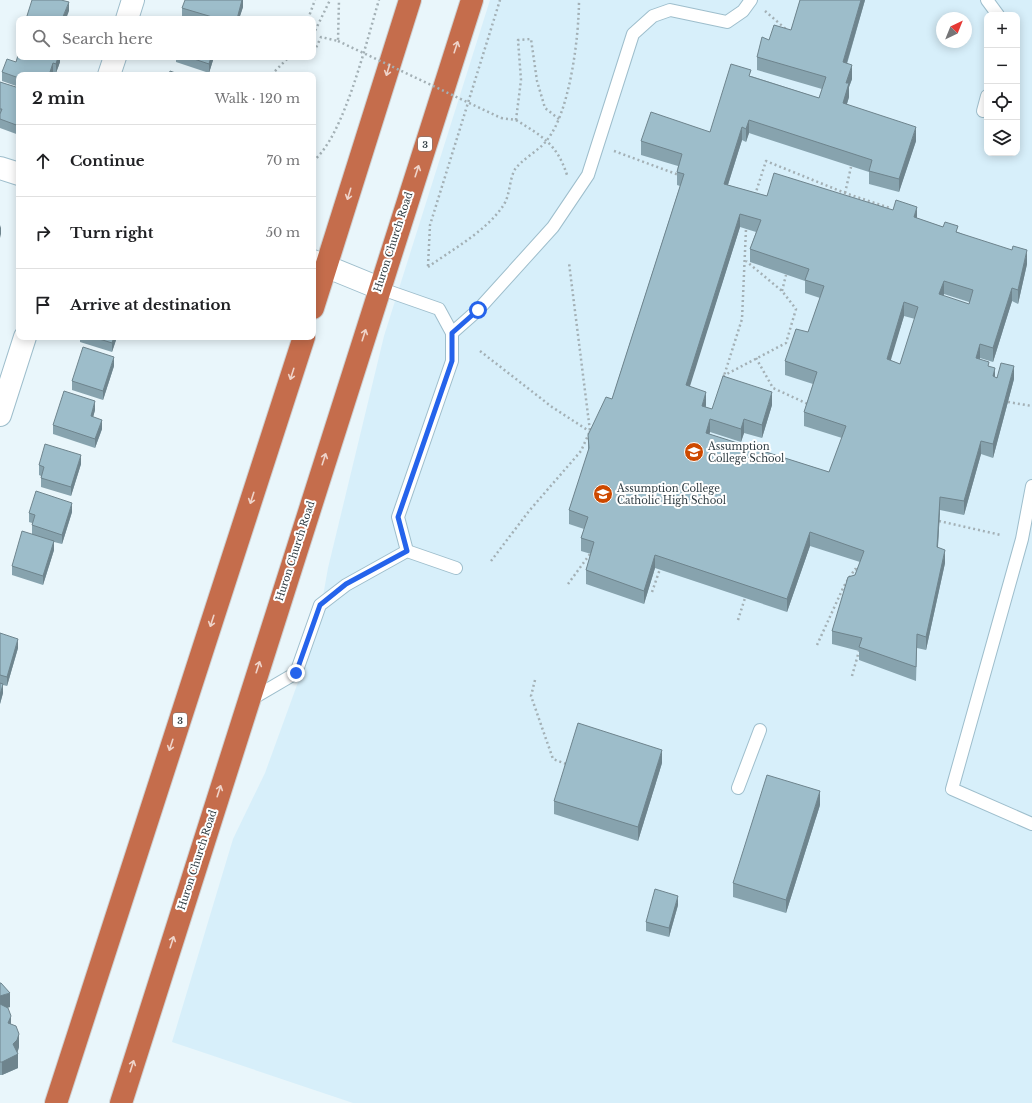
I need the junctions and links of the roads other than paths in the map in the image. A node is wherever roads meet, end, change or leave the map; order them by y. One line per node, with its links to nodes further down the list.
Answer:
1 (133, 0): 7 (street)
2 (410, 0): 14 (highway, one-way to 14)
3 (472, 0): 15 (highway, Huron Church Road / 3, one-way to 3)
4 (751, 0): 17 (lane)
5 (987, 0): 6 (lane)
6 (996, 12)
7 (128, 16)
8 (114, 60): 9 (street)
9 (110, 72)
10 (984, 107): 11 (lane)
11 (983, 111)
12 (0, 168): 13 (street)
13 (16, 173)
14 (320, 264): 15 (street); 16 (highway)
15 (379, 288): 17 (lane); 24 (highway, Huron Church Road / 3, one-way to 15)
16 (316, 289)
17 (452, 333): 22 (lane)
18 (24, 340): 20 (street)
19 (303, 340): 28 (highway, 3, one-way to 28)
20 (0, 415)
21 (1032, 486): 27 (lane)
22 (407, 551): 23 (lane); 24 (lane)
23 (456, 568)
24 (248, 702): 29 (highway, Huron Church Road / 3, one-way to 24)
25 (760, 730): 26 (lane)
26 (738, 788)
27 (1032, 824)
28 (56, 1103)
29 (120, 1103)

